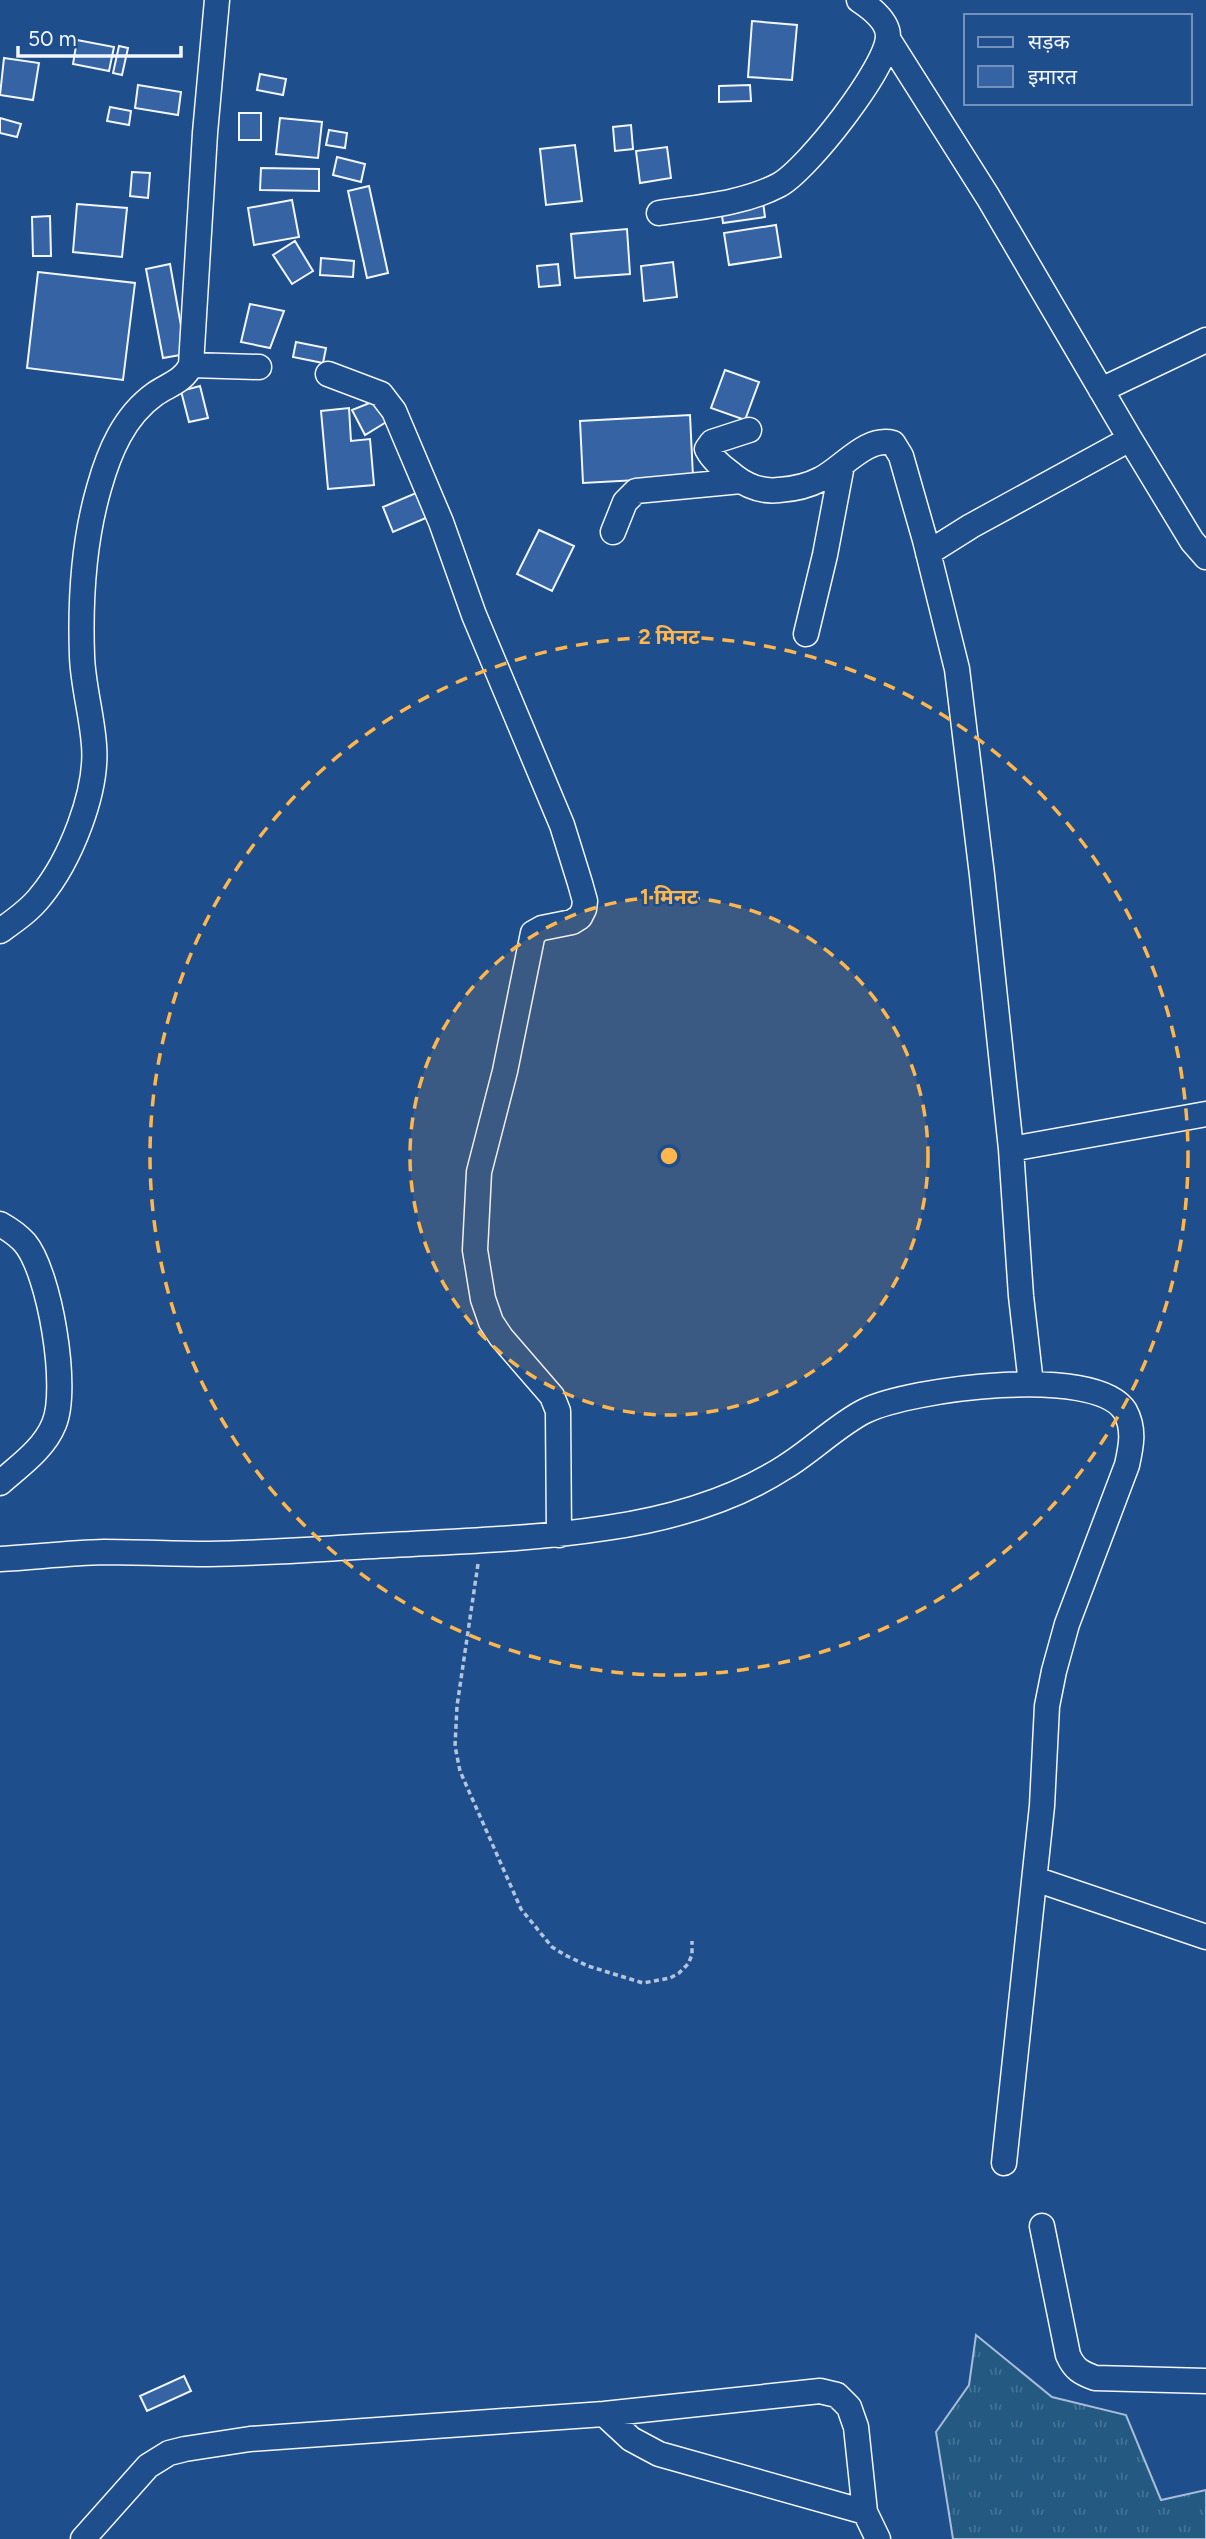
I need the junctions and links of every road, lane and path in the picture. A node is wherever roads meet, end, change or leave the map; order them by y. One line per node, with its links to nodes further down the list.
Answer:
1 (217, 0): 6 (street)
2 (859, 0): 3 (street)
3 (888, 39): 4 (street); 9 (street)
4 (659, 213)
5 (1206, 340): 9 (street)
6 (191, 365): 7 (street); 18 (street)
7 (259, 367)
8 (328, 374): 24 (street)
9 (1101, 390): 11 (street)
10 (750, 430): 13 (street)
11 (1130, 439): 15 (street); 16 (street)
12 (842, 465): 13 (street); 15 (street); 17 (street)
13 (741, 481): 14 (street)
14 (613, 532)
15 (928, 553): 20 (street)
16 (1206, 557)
17 (806, 634)
18 (3, 924)
19 (1206, 1114): 20 (street)
20 (1011, 1149): 22 (street)
21 (0, 1224): 23 (street)
22 (1031, 1384): 24 (street); 27 (street)
23 (0, 1483)
24 (559, 1535): 25 (street)
25 (481, 1541): 26 (street); 29 (path)
26 (0, 1559)
27 (1035, 1879): 28 (street); 30 (street)
28 (1206, 1937)
29 (692, 1941)
30 (1004, 2163)
31 (1042, 2226): 32 (street)
32 (1206, 2381)
33 (604, 2414): 34 (street); 34 (street); 35 (street)
34 (865, 2512): 36 (street)
35 (92, 2537)
36 (878, 2539)

